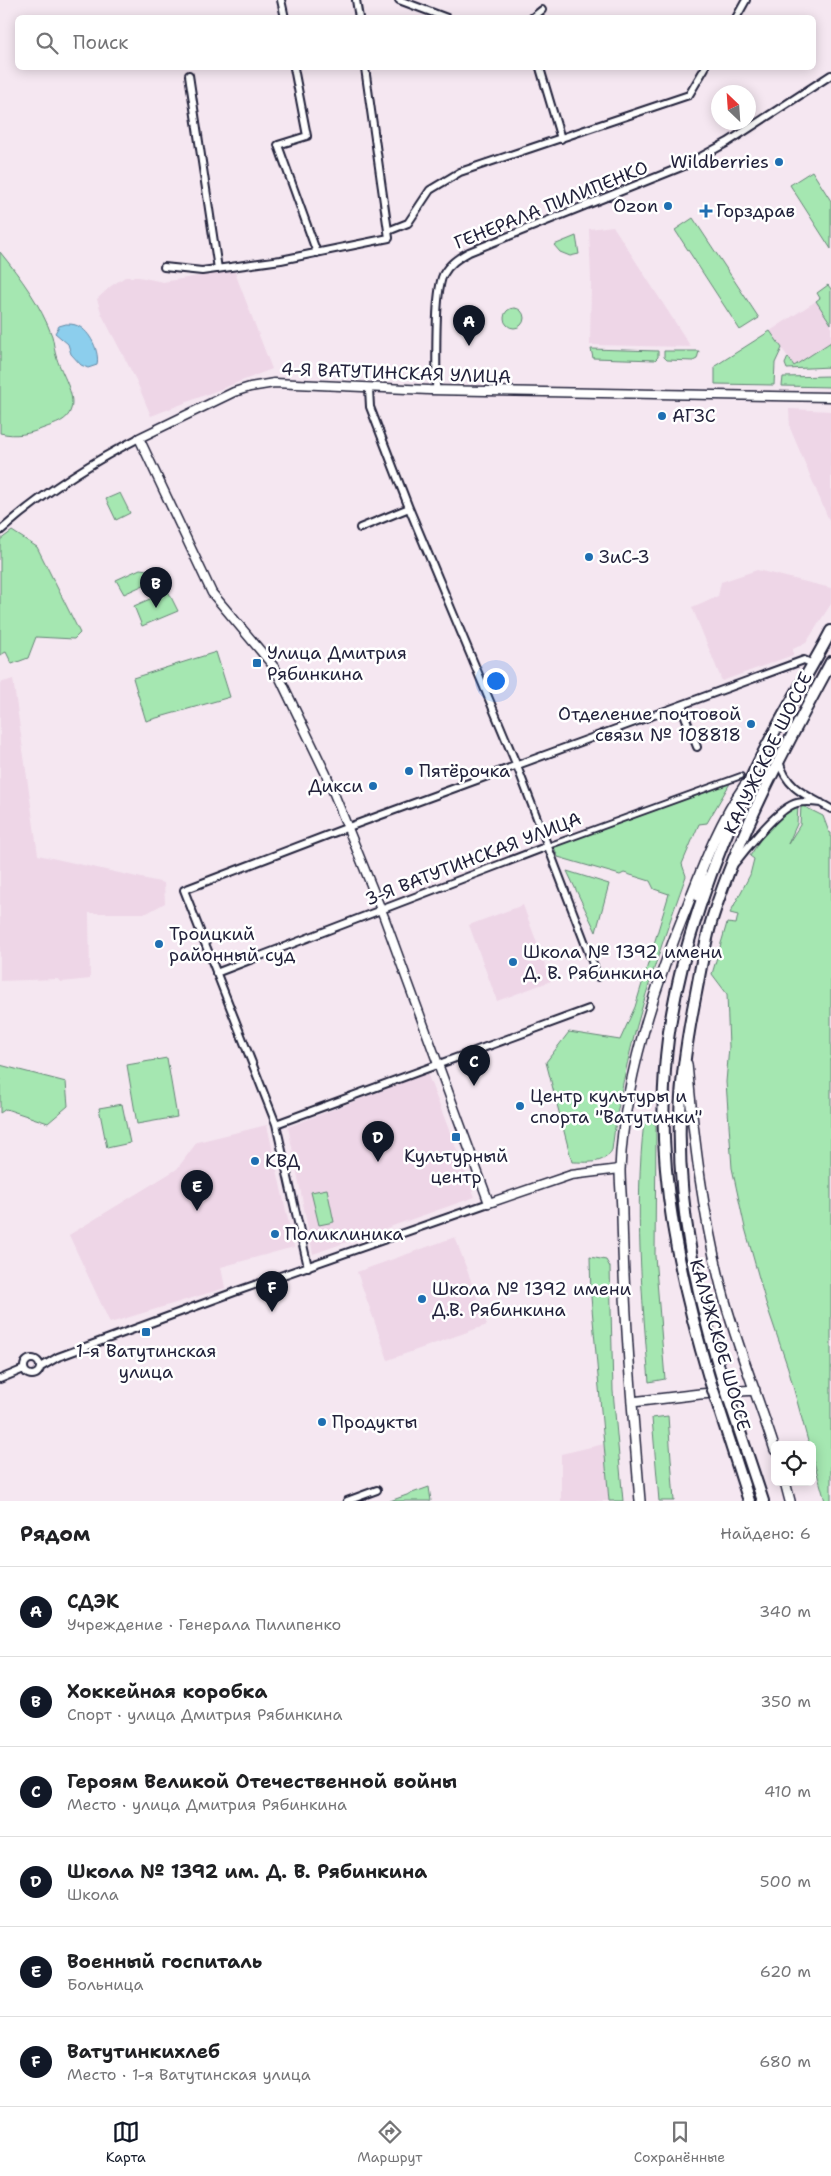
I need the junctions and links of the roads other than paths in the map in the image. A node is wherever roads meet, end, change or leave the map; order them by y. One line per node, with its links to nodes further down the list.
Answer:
1 (281, 0): 6 (street)
2 (356, 0): 7 (street)
3 (399, 0): 8 (street)
4 (746, 0): 10 (street)
5 (542, 10): 9 (street)
6 (284, 15)
7 (358, 15)
8 (440, 15)
9 (536, 15)
10 (738, 15)
11 (294, 70): 19 (street)
12 (366, 70): 18 (street)
13 (541, 70): 17 (street)
14 (705, 70): 17 (street)
15 (831, 75): 23 (street, ГЕНЕРАЛА ПИЛИПЕНКО)
16 (188, 76): 21 (street)
17 (561, 139): 18 (street)
18 (388, 232): 19 (street)
19 (317, 253): 21 (street)
20 (164, 267): 21 (street)
21 (218, 269)
22 (369, 388): 23 (street, 4-Я ВАТУТИНСКАЯ УЛИЦА); 25 (street, 4-Я ВАТУТИНСКАЯ УЛИЦА); 26 (street)
23 (436, 390): 24 (street, 4-Я ВАТУТИНСКАЯ УЛИЦА)
24 (831, 397)
25 (139, 438): 28 (street, 4-Я ВАТУТИНСКАЯ УЛИЦА); 40 (street)
26 (409, 508): 27 (street); 35 (street)
27 (360, 528)
28 (0, 531)
29 (831, 631): 31 (highway, КАЛУЖСКОЕ ШОССЕ)
30 (831, 662): 34 (highway, КАЛУЖСКОЕ ШОССЕ)
31 (813, 664): 32 (street); 36 (highway, КАЛУЖСКОЕ ШОССЕ)
32 (681, 706): 33 (street); 35 (street)
33 (697, 747)
34 (778, 760): 38 (street); 43 (highway, КАЛУЖСКОЕ ШОССЕ)
35 (517, 766): 40 (street); 41 (street)
36 (753, 773): 42 (main road); 45 (highway, КАЛУЖСКОЕ ШОССЕ)
37 (741, 776): 41 (street, 3-Я ВАТУТИНСКАЯ УЛИЦА)
38 (820, 803): 39 (street); 43 (street)
39 (831, 809)
40 (349, 827): 44 (street); 46 (street)
41 (548, 846): 44 (street, 3-Я ВАТУТИНСКАЯ УЛИЦА); 47 (street)
42 (706, 860): 45 (street); 52 (main road)
43 (732, 866): 49 (highway, КАЛУЖСКОЕ ШОССЕ)
44 (381, 909): 46 (street, 3-Я ВАТУТИНСКАЯ УЛИЦА); 50 (street)
45 (689, 944): 67 (highway, КАЛУЖСКОЕ ШОССЕ, bridge)
46 (216, 973): 51 (street)
47 (598, 976)
48 (588, 1009): 50 (street)
49 (686, 1056): 60 (main road); 68 (highway, КАЛУЖСКОЕ ШОССЕ, bridge)
50 (438, 1063): 51 (street); 53 (street)
51 (276, 1124): 54 (street)
52 (620, 1169): 53 (street); 61 (main road)
53 (490, 1203): 54 (street)
54 (308, 1267): 55 (street)
55 (58, 1357): 56 (street); 57 (street)
56 (37, 1360): 57 (street); 58 (street)
57 (40, 1367): 58 (street)
58 (24, 1369): 59 (street)
59 (0, 1379)
60 (755, 1390): 61 (main road); 62 (main road)
61 (632, 1402): 66 (main road)
62 (772, 1441)
63 (786, 1486): 69 (main road)
64 (377, 1490): 65 (street)
65 (347, 1501)
66 (640, 1501)
67 (750, 1501)
68 (763, 1501)
69 (790, 1501)

